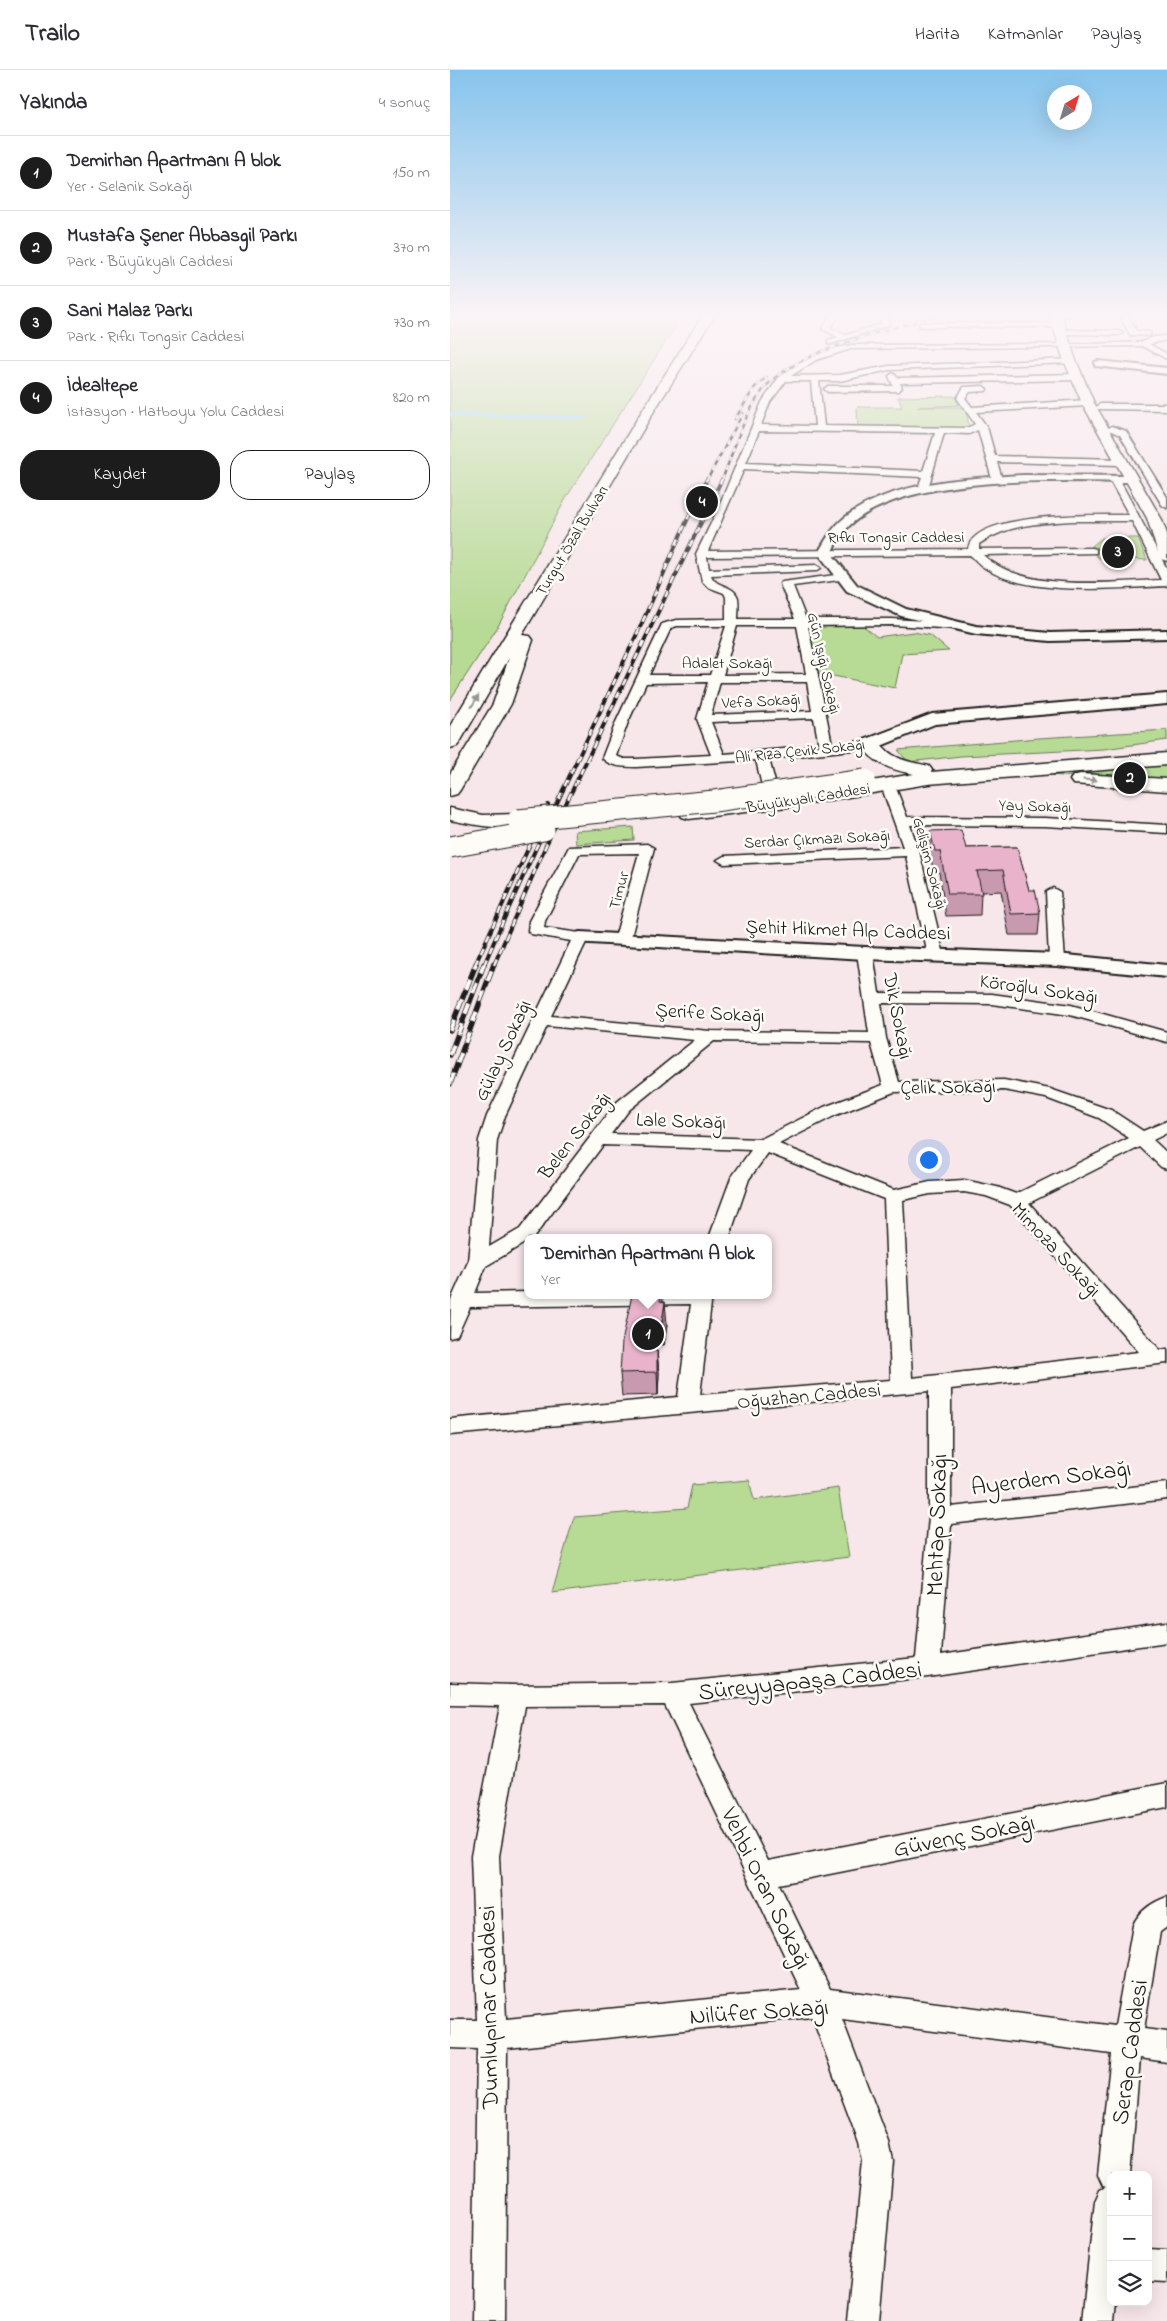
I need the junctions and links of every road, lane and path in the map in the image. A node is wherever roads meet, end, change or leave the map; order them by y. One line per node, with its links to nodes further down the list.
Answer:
1 (642, 418): 31 (main road, Turgut Özal Bulvarı)
2 (760, 418): 7 (street)
3 (819, 418): 8 (street)
4 (976, 418): 6 (street)
5 (1102, 418): 10 (main road)
6 (981, 425): 9 (street); 11 (street)
7 (755, 428): 8 (street); 13 (street)
8 (820, 429): 9 (street)
9 (940, 431): 14 (street)
10 (1112, 434): 12 (main road); 16 (main road)
11 (992, 459): 12 (street); 17 (street)
12 (1120, 462): 16 (main road)
13 (739, 466): 14 (street); 26 (street)
14 (927, 474): 18 (street)
15 (1114, 478): 16 (street); 17 (street); 20 (street)
16 (1146, 478): 19 (street); 21 (main road); 27 (main road)
17 (997, 479): 18 (street)
18 (922, 489): 24 (street)
19 (1167, 505)
20 (1134, 518): 23 (street); 30 (street)
21 (1167, 526)
22 (1092, 551): 23 (street, Rıfkı Tongsir Caddesi)
23 (973, 552): 24 (street, Rıfkı Tongsir Caddesi); 30 (street)
24 (824, 553): 26 (street, Rıfkı Tongsir Caddesi); 29 (street)
25 (544, 554): 40 (main road, Turgut Özal Bulvarı)
26 (701, 554): 28 (street)
27 (1167, 556)
28 (705, 572): 29 (street); 33 (street)
29 (839, 572): 32 (street, Gün Işığı Sokağı); 34 (street)
30 (1167, 582)
31 (532, 605): 43 (main road, Turgut Özal Bulvarı, one-way to 31); 59 (main road)
32 (802, 623): 33 (street); 34 (street); 36 (street, Gün Işığı Sokağı)
33 (732, 624): 37 (street); 38 (street)
34 (958, 626): 35 (street)
35 (1167, 634)
36 (813, 678): 38 (street, Adalet Sokağı); 41 (street, Gün Işığı Sokağı)
37 (641, 679): 38 (street, Adalet Sokağı); 50 (street)
38 (715, 679): 42 (street)
39 (1167, 699): 44 (main road, Ali Rıza Çevik Sokağı)
40 (450, 711)
41 (820, 714): 42 (street, Vefa Sokağı); 46 (street, Gün Işığı Sokağı)
42 (703, 719): 51 (street)
43 (450, 742)
44 (870, 744): 46 (street, Ali Rıza Çevik Sokağı); 53 (main road)
45 (1167, 745): 48 (main road)
46 (826, 748): 49 (street, Ali Rıza Çevik Sokağı)
47 (1167, 751): 48 (main road, Büyükyalı Caddesi)
48 (1109, 755): 53 (main road, Büyükyalı Caddesi)
49 (762, 756): 51 (street, Ali Rıza Çevik Sokağı); 57 (street)
50 (610, 758): 51 (street, Ali Rıza Çevik Sokağı)
51 (719, 758)
52 (1167, 759): 54 (main road, Büyükyalı Caddesi)
53 (922, 770): 56 (main road, Büyükyalı Caddesi)
54 (989, 773): 55 (main road, Büyükyalı Caddesi); 58 (main road, one-way to 58)
55 (894, 782): 56 (main road, Büyükyalı Caddesi); 62 (street, Gelişim Sokağı)
56 (866, 784): 61 (main road, Büyükyalı Caddesi, bridge); 63 (main road, Büyükyalı Caddesi)
57 (769, 786)
58 (1167, 786)
59 (450, 790)
60 (450, 814): 61 (main road)
61 (518, 820): 64 (main road)
62 (902, 821): 65 (street, Yay Sokağı); 69 (street, Gelişim Sokağı)
63 (580, 823): 66 (main road, Büyükyalı Caddesi); 67 (main road, bridge)
64 (450, 827)
65 (1167, 829)
66 (450, 837)
67 (450, 847)
68 (647, 848): 72 (street, Şehit Hikmet Alp Caddesi); 73 (street, Timur)
69 (912, 851): 70 (street, Serdar Çıkmazı Sokağı); 75 (street, Gelişim Sokağı)
70 (724, 860)
71 (1053, 892): 76 (street)
72 (580, 938): 73 (street, Şehit Hikmet Alp Caddesi); 79 (street, Gülay Sokağı)
73 (622, 941): 74 (street, Şehit Hikmet Alp Caddesi)
74 (866, 953): 75 (street, Şehit Hikmet Alp Caddesi); 78 (street, Dik Sokağı)
75 (936, 955): 76 (street, Şehit Hikmet Alp Caddesi)
76 (1057, 960): 77 (street, Şehit Hikmet Alp Caddesi)
77 (1167, 972)
78 (873, 998): 81 (street, Köroğlu Sokağı); 82 (street, Dik Sokağı)
79 (540, 1020): 80 (street, Şerife Sokağı); 94 (street, Gülay Sokağı)
80 (710, 1036): 82 (street, Şerife Sokağı); 85 (street, Belen Sokağı)
81 (1167, 1037)
82 (878, 1038): 83 (street, Dik Sokağı)
83 (892, 1087): 86 (street, Çelik Sokağı); 87 (street, Çelik Sokağı)
84 (1167, 1126): 86 (street)
85 (596, 1139): 87 (street, Lale Sokağı); 91 (street, Belen Sokağı)
86 (1142, 1139): 88 (street, Çelik Sokağı); 90 (street)
87 (764, 1145): 89 (street); 92 (street, Çelik Sokağı)
88 (1167, 1164)
89 (893, 1196): 90 (street, Mimoza Sokağı); 101 (street)
90 (1017, 1201): 99 (street, Mimoza Sokağı)
91 (527, 1234)
92 (720, 1234)
93 (524, 1236): 94 (street, Belen Sokağı)
94 (478, 1262): 97 (street, Gülay Sokağı)
95 (524, 1299): 97 (street)
96 (702, 1299): 102 (street)
97 (461, 1300): 98 (street, Gülay Sokağı)
98 (450, 1330)
99 (1161, 1357): 100 (street, Oğuzhan Caddesi)
100 (940, 1382): 101 (street, Oğuzhan Caddesi); 105 (street, Mehtap Sokağı)
101 (902, 1387): 102 (street, Oğuzhan Caddesi)
102 (688, 1404): 103 (street, Oğuzhan Caddesi)
103 (450, 1427)
104 (1167, 1491): 105 (street, Ayerdem Sokağı)
105 (940, 1517): 107 (street, Mehtap Sokağı)
106 (1167, 1632): 107 (street, Süreyyapaşa Caddesi)
107 (928, 1667): 109 (street, Süreyyapaşa Caddesi)
108 (450, 1694): 110 (street, Süreyyapaşa Caddesi)
109 (672, 1694): 110 (street, Süreyyapaşa Caddesi); 112 (street, Vehbi Oran Sokağı)
110 (514, 1696): 116 (street, Dumlupınar Caddesi)
111 (1167, 1795): 112 (street, Güvenç Sokağı)
112 (761, 1875): 114 (street, Vehbi Oran Sokağı)
113 (1167, 1910): 117 (street, Serap Caddesi)
114 (821, 2002): 116 (street, Nilüfer Sokağı); 117 (street, Nilüfer Sokağı); 126 (street, Vehbi Oran Sokağı)
115 (450, 2034): 116 (street, Nilüfer Sokağı)
116 (492, 2035): 125 (street, Dumlupınar Caddesi)
117 (1127, 2041): 118 (street, Nilüfer Sokağı); 119 (street, Serap Caddesi)
118 (1167, 2047)
119 (1114, 2171)
120 (1110, 2216): 121 (street)
121 (1108, 2261)
122 (1152, 2265): 123 (street)
123 (1167, 2266)
124 (1107, 2268): 127 (street)
125 (488, 2321)
126 (863, 2321)
127 (1098, 2321)

